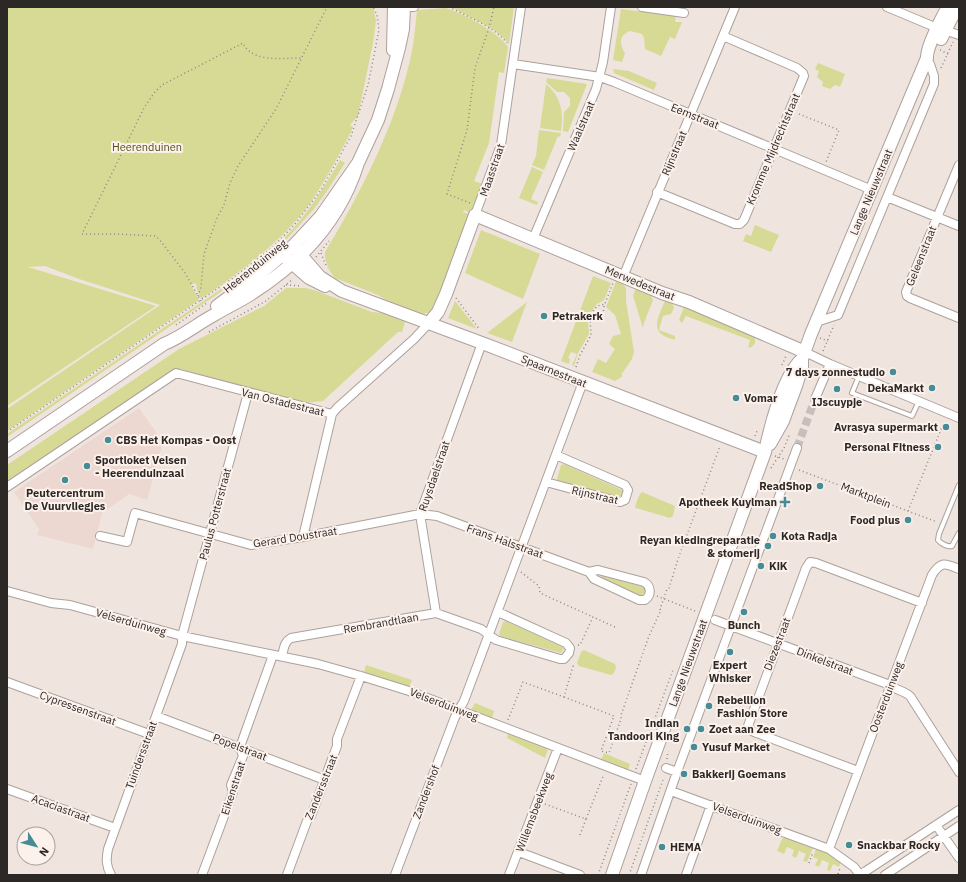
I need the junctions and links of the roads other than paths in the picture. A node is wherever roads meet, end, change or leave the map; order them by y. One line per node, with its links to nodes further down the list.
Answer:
1 (394, 7): 15 (street, Heerenduinweg)
2 (404, 7): 3 (street, Heerenduinweg); 15 (street, Heerenduinweg)
3 (414, 7)
4 (521, 7): 17 (street, Maasstraat)
5 (611, 7): 18 (street, Waalstraat)
6 (642, 7): 12 (street)
7 (735, 7): 14 (street, Rijnstraat)
8 (887, 7): 11 (street)
9 (948, 7): 13 (street, Lange Nieuwstraat)
10 (957, 7): 13 (street, Lange Nieuwstraat)
11 (897, 9): 13 (street)
12 (684, 13)
13 (950, 32): 16 (street, Lange Nieuwstraat)
14 (723, 36): 19 (street, Rijnstraat); 20 (street, Kromme Mijdrechtstraat)
15 (395, 60): 29 (street, Heerenduinweg)
16 (926, 60): 22 (street, Lange Nieuwstraat); 24 (street, Lange Nieuwstraat)
17 (513, 64): 18 (street, Eemstraat); 25 (street, Maasstraat)
18 (600, 77): 19 (street, Eemstraat); 28 (street, Waalstraat)
19 (690, 114): 20 (street, Eemstraat); 23 (street, Rijnstraat)
20 (774, 148): 22 (street, Eemstraat); 23 (street, Kromme Mijdrechtstraat)
21 (959, 165): 26 (street, Geleenstraat)
22 (872, 190): 34 (street, Lange Nieuwstraat)
23 (657, 192): 31 (street, Rijnstraat)
24 (888, 197): 26 (street); 34 (street, Lange Nieuwstraat)
25 (477, 211): 28 (street, Merwedestraat); 35 (street, Maasstraat)
26 (936, 218): 27 (street); 33 (street, Geleenstraat)
27 (959, 226)
28 (533, 239): 31 (street, Merwedestraat)
29 (297, 251): 30 (street, Heerenduinweg); 32 (street, Spaarnestraat)
30 (287, 260): 32 (street, Spaarnestraat); 47 (street, Heerenduinweg)
31 (620, 275): 37 (street, Merwedestraat)
32 (342, 291): 35 (street, Spaarnestraat)
33 (959, 318)
34 (816, 322): 37 (street, Lange Nieuwstraat)
35 (429, 323): 36 (street, Spaarnestraat); 44 (street, Van Ostadestraat)
36 (482, 338): 40 (street, Spaarnestraat); 53 (street, Ruysdaelstraat)
37 (803, 355): 38 (street); 48 (street, Lange Nieuwstraat)
38 (830, 364): 39 (street); 42 (street)
39 (859, 376): 43 (street); 43 (lane)
40 (578, 380): 48 (street, Spaarnestraat); 49 (street)
41 (248, 393): 44 (street, Van Ostadestraat); 52 (street, Van Ostadestraat); 55 (street, Paulus Potterstraat)
42 (815, 400)
43 (919, 401): 45 (street)
44 (332, 414): 57 (street)
45 (959, 418)
46 (797, 448): 66 (street)
47 (7, 451)
48 (765, 452): 83 (street, Lange Nieuwstraat)
49 (556, 455): 50 (street); 50 (street, Rijnstraat)
50 (546, 482): 58 (street)
51 (959, 485): 54 (lane)
52 (7, 487)
53 (420, 514): 57 (street, Gerard Doustraat); 58 (street, Frans Halsstraat); 64 (street, Ruysdaelstraat)
54 (959, 533)
55 (210, 534): 56 (street, Gerard Doustraat); 57 (street, Gerard Doustraat); 68 (street, Paulus Potterstraat)
56 (100, 536)
57 (303, 537)
58 (522, 547): 60 (street, Frans Halsstraat); 63 (street)
59 (959, 569): 62 (street, Oosterduinweg)
60 (589, 572): 60 (street, Frans Halsstraat)
61 (7, 590): 68 (street, Velserduinweg)
62 (922, 603): 69 (street, Diezestraat); 73 (street, Oosterduinweg)
63 (498, 612): 67 (street); 67 (street)
64 (436, 613): 67 (street, Rembrandtlaan); 70 (street, Rembrandtlaan)
65 (715, 620): 66 (street, Dinkelstraat)
66 (731, 626): 69 (street, Dinkelstraat); 81 (street)
67 (489, 634): 74 (street)
68 (182, 636): 70 (street, Velserduinweg); 75 (street, Tuindersstraat)
69 (778, 643): 73 (street, Dinkelstraat); 80 (street, Diezestraat)
70 (278, 655): 71 (street, Velserduinweg); 77 (street, Eikenstraat)
71 (361, 676): 74 (street, Velserduinweg); 84 (street, Zandersstraat)
72 (7, 682): 76 (street, Cypressenstraat)
73 (890, 685): 80 (street, Oosterduinweg); 82 (street, Dinkelstraat)
74 (459, 710): 78 (street, Velserduinweg); 99 (street, Zandershof)
75 (156, 716): 76 (street, Tuindersstraat); 77 (street, Popelstraat)
76 (149, 734): 91 (street, Tuindersstraat)
77 (240, 747): 84 (street, Popelstraat); 97 (street, Eikenstraat)
78 (558, 748): 83 (street, Velserduinweg); 94 (street, Willemsbeekweg)
79 (666, 770): 81 (street)
80 (858, 771): 93 (street, Oosterduinweg)
81 (677, 772): 86 (street)
82 (959, 772)
83 (639, 779): 102 (street, Lange Nieuwstraat)
84 (325, 780): 98 (street, Zandersstraat)
85 (7, 789): 91 (street, Acaciastraat)
86 (671, 791): 87 (street, Velserduinweg); 103 (street)
87 (711, 805): 93 (street, Velserduinweg); 104 (street)
88 (959, 810): 89 (street)
89 (936, 825): 92 (street); 105 (street)
90 (959, 826): 92 (street)
91 (116, 828): 96 (street, Tuindersstraat)
92 (944, 836): 95 (street); 106 (street)
93 (829, 849): 105 (street, Velserduinweg)
94 (518, 852): 100 (street, Willemsbeekweg); 101 (street)
95 (959, 858)
96 (111, 875)
97 (202, 875)
98 (287, 875)
99 (395, 875)
100 (510, 875)
101 (580, 875)
102 (612, 875)
103 (641, 875)
104 (686, 875)
105 (859, 875)
106 (885, 875)

